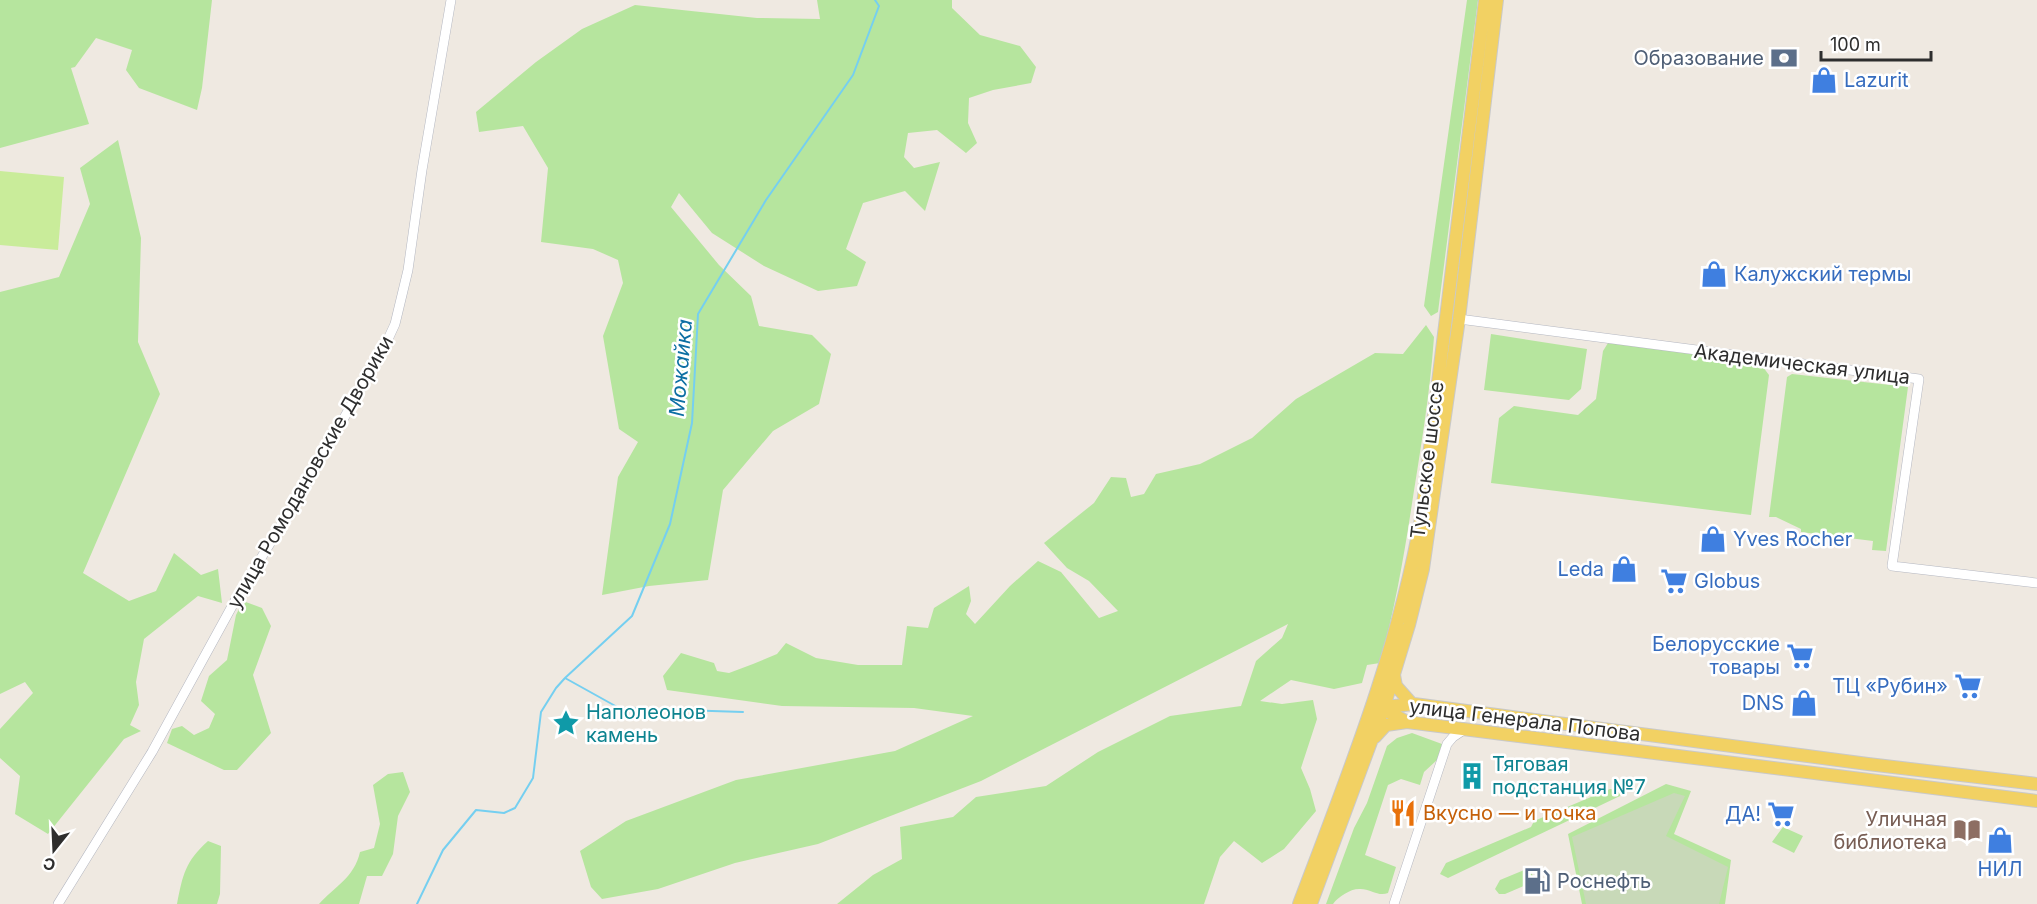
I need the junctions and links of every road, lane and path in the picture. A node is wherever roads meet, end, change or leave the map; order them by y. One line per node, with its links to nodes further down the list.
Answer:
1 (451, 0): 16 (street, улица Ромодановские Дворики)
2 (1485, 0): 8 (main road, Тульское шоссе)
3 (1497, 0): 4 (main road, Тульское шоссе)
4 (1459, 318): 5 (street, Академическая улица); 6 (main road, Тульское шоссе)
5 (2037, 583)
6 (1394, 675): 7 (main road); 8 (main road, Тульское шоссе)
7 (1412, 704): 8 (main road, улица Генерала Попова); 9 (main road, улица Генерала Попова)
8 (1379, 706): 10 (main road, улица Генерала Попова); 13 (main road, Тульское шоссе); 17 (main road, Тульское шоссе)
9 (1446, 708): 11 (main road); 14 (main road, улица Генерала Попова)
10 (1407, 722): 11 (main road, улица Генерала Попова); 13 (main road)
11 (1444, 726): 12 (main road, улица Генерала Попова)
12 (1465, 729): 15 (main road, улица Генерала Попова); 19 (street)
13 (1372, 742): 18 (main road, Тульское шоссе)
14 (2037, 784)
15 (2037, 801)
16 (58, 904)
17 (1299, 904)
18 (1311, 904)
19 (1394, 904)

